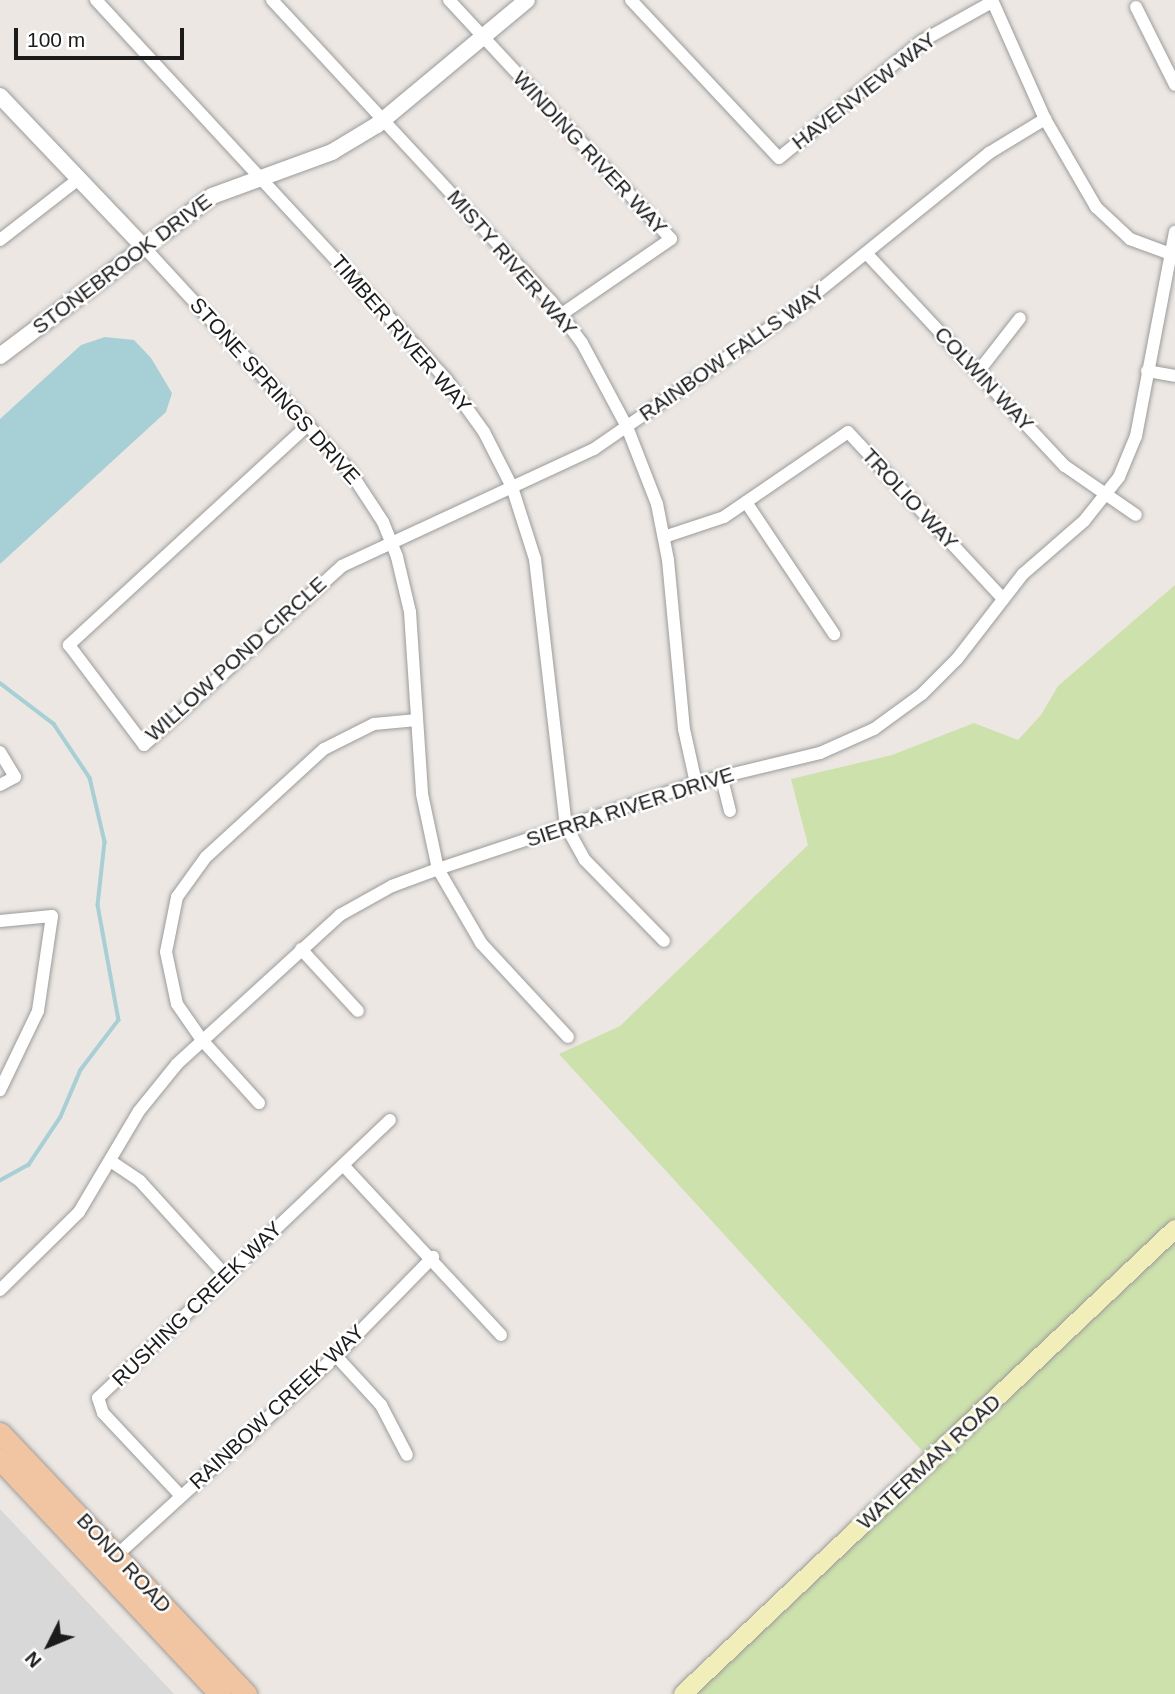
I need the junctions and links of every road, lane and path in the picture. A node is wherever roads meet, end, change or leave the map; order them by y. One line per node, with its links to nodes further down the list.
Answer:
1 (96, 0): 13 (street, TIMBER RIVER WAY)
2 (272, 0): 12 (street, MISTY RIVER WAY)
3 (449, 0): 8 (street, WINDING RIVER WAY)
4 (527, 0): 8 (street, STONEBROOK DRIVE)
5 (631, 0): 6 (street, HAVENVIEW WAY)
6 (992, 1): 11 (street)
7 (1136, 7): 9 (street)
8 (483, 37): 12 (street, STONEBROOK DRIVE); 20 (street, WINDING RIVER WAY)
9 (1175, 85)
10 (0, 96): 14 (street, STONE SPRINGS DRIVE)
11 (1045, 119): 18 (street); 19 (street, RAINBOW FALLS WAY)
12 (384, 120): 13 (street, STONEBROOK DRIVE); 20 (street, MISTY RIVER WAY)
13 (259, 176): 17 (street, STONEBROOK DRIVE); 28 (street, TIMBER RIVER WAY)
14 (80, 178): 16 (street); 17 (street, STONE SPRINGS DRIVE)
15 (1175, 232): 18 (street, SIERRA RIVER DRIVE)
16 (0, 240)
17 (142, 245): 22 (street, STONEBROOK DRIVE); 26 (street, STONE SPRINGS DRIVE)
18 (1168, 253): 23 (street, SIERRA RIVER DRIVE)
19 (867, 254): 24 (street, COLWIN WAY); 27 (street, RAINBOW FALLS WAY)
20 (562, 314): 27 (street, MISTY RIVER WAY)
21 (1020, 318): 24 (street)
22 (0, 356)
23 (1147, 371): 25 (street); 29 (street, SIERRA RIVER DRIVE)
24 (978, 372): 29 (street, COLWIN WAY)
25 (1175, 376)
26 (308, 425): 33 (street, STONE SPRINGS DRIVE); 33 (street, WILLOW POND CIRCLE)
27 (627, 427): 28 (street, RAINBOW FALLS WAY); 32 (street, MISTY RIVER WAY)
28 (512, 487): 33 (street, RAINBOW FALLS WAY); 42 (street, TIMBER RIVER WAY)
29 (1106, 496): 31 (street, COLWIN WAY); 34 (street, SIERRA RIVER DRIVE)
30 (746, 502): 32 (street, TROLIO WAY); 34 (street, TROLIO WAY); 35 (street)
31 (1136, 516)
32 (664, 537): 39 (street, MISTY RIVER WAY)
33 (391, 541): 36 (street, STONE SPRINGS DRIVE)
34 (1003, 599): 38 (street, SIERRA RIVER DRIVE)
35 (834, 634)
36 (417, 720): 43 (street, STONE SPRINGS DRIVE); 49 (street)
37 (0, 752): 40 (street)
38 (721, 775): 39 (street, SIERRA RIVER DRIVE); 41 (street)
39 (696, 783): 42 (street, SIERRA RIVER DRIVE)
40 (0, 785)
41 (730, 811)
42 (566, 826): 43 (street, SIERRA RIVER DRIVE); 45 (street)
43 (438, 869): 46 (street, SIERRA RIVER DRIVE); 48 (street, STONE SPRINGS DRIVE)
44 (0, 921): 50 (street)
45 (664, 941)
46 (301, 949): 47 (street); 49 (street, SIERRA RIVER DRIVE)
47 (358, 1011)
48 (568, 1037)
49 (202, 1040): 51 (street); 53 (street, SIERRA RIVER DRIVE)
50 (0, 1090)
51 (259, 1103)
52 (390, 1120): 54 (street, RUSHING CREEK WAY)
53 (112, 1162): 57 (street); 58 (street, SIERRA RIVER DRIVE)
54 (343, 1165): 56 (street); 57 (street, RUSHING CREEK WAY)
55 (1175, 1229): 68 (main road, WATERMAN ROAD)
56 (433, 1257): 59 (street); 60 (street, RAINBOW CREEK WAY)
57 (226, 1276): 64 (street, RUSHING CREEK WAY)
58 (0, 1290)
59 (501, 1335)
60 (336, 1356): 62 (street); 64 (street, RAINBOW CREEK WAY)
61 (0, 1433): 65 (main road, BOND ROAD)
62 (407, 1455)
63 (6, 1465): 65 (main road); 66 (main road, BOND ROAD)
64 (181, 1496): 65 (street, RAINBOW CREEK WAY)
65 (117, 1555): 67 (main road, BOND ROAD)
66 (220, 1694)
67 (246, 1694)
68 (683, 1694)

